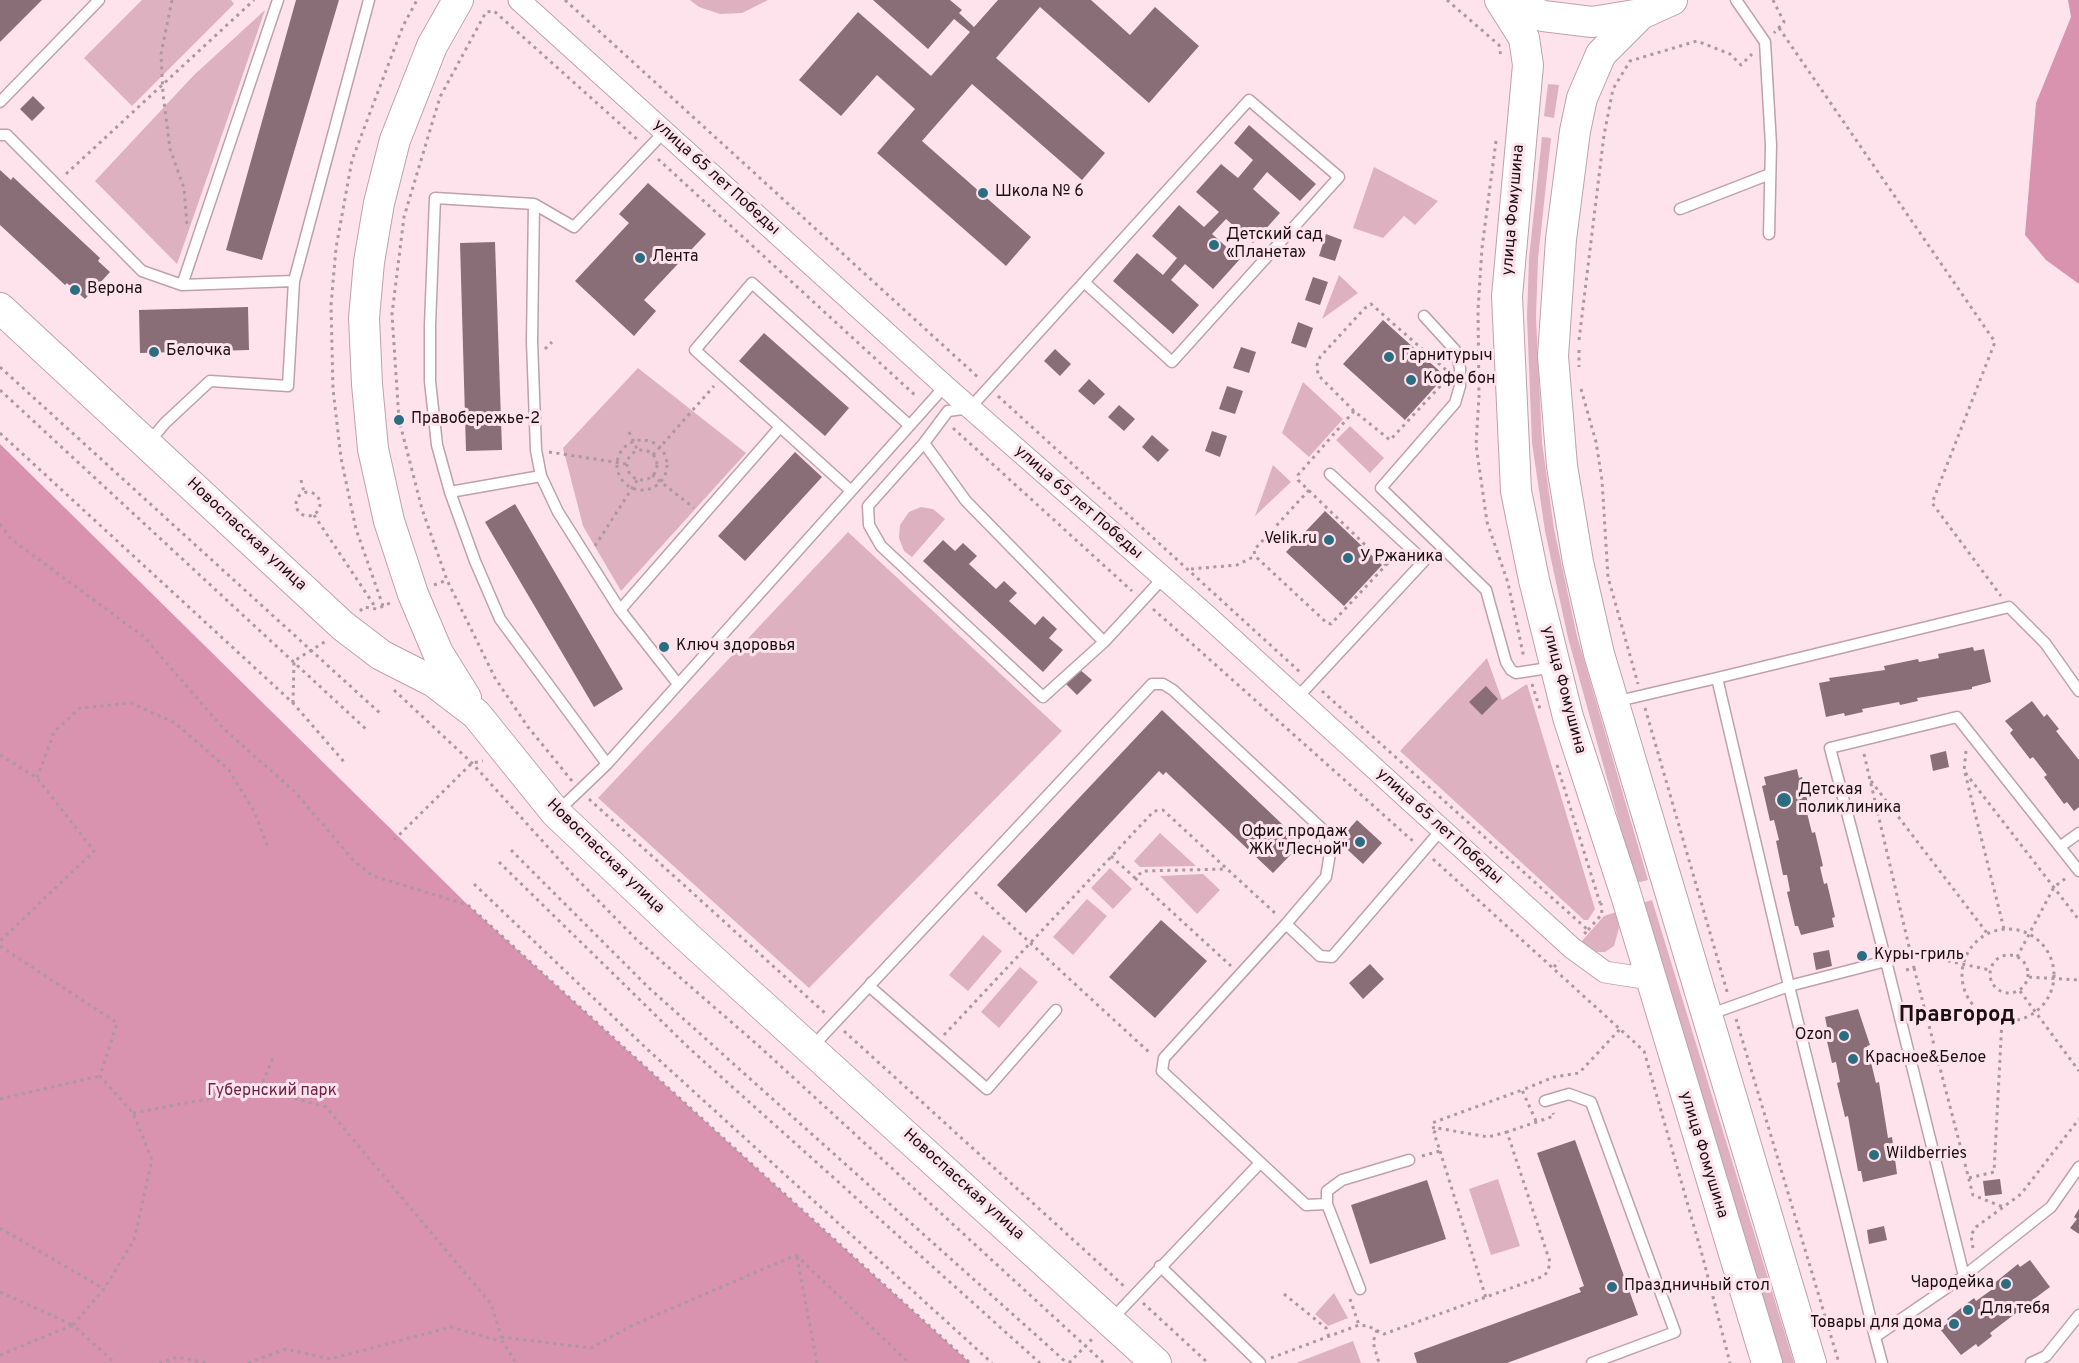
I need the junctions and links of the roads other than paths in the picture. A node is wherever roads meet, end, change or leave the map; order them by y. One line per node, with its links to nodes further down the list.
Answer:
1 (99, 0): 11 (lane)
2 (278, 0): 20 (lane)
3 (369, 0): 18 (lane)
4 (458, 0): 42 (main road)
5 (519, 0): 12 (street, улица 65 лет Победы)
6 (1500, 0): 36 (main road, улица Фомушина)
7 (1507, 0): 10 (main road)
8 (1672, 0): 10 (main road)
9 (1736, 0): 14 (lane)
10 (1641, 14): 41 (main road)
11 (0, 102)
12 (664, 132): 15 (lane); 23 (street, улица 65 лет Победы)
13 (0, 135): 20 (lane)
14 (1770, 174): 16 (lane); 17 (lane)
15 (534, 204): 30 (lane); 32 (lane)
16 (1680, 209)
17 (1769, 234)
18 (294, 281): 20 (lane); 28 (lane)
19 (1084, 282): 19 (lane); 24 (lane)
20 (182, 285)
21 (0, 308): 28 (main road, Новоспасская улица)
22 (1424, 316): 36 (lane)
23 (945, 386): 24 (street, улица 65 лет Победы); 25 (lane)
24 (970, 408): 27 (lane); 33 (street, улица 65 лет Победы)
25 (909, 425): 26 (lane); 31 (lane)
26 (780, 427): 31 (lane); 34 (lane)
27 (924, 443): 35 (lane); 35 (lane)
28 (147, 444): 42 (main road, Новоспасская улица)
29 (1330, 474): 40 (lane)
30 (541, 476): 32 (lane); 34 (lane)
31 (850, 490): 38 (lane)
32 (450, 492): 43 (lane)
33 (1163, 578): 35 (lane); 40 (street, улица 65 лет Победы)
34 (620, 610): 38 (lane)
35 (1104, 642)
36 (1556, 667): 51 (main road, улица Фомушина)
37 (1718, 678): 39 (lane); 41 (lane); 53 (lane)
38 (678, 684): 43 (lane)
39 (2079, 692)
40 (1296, 699): 45 (street, улица 65 лет Победы)
41 (1627, 699): 55 (main road)
42 (476, 714): 44 (main road, Новоспасская улица)
43 (607, 764): 44 (lane)
44 (556, 813): 56 (main road, Новоспасская улица)
45 (1442, 829): 49 (lane); 51 (street, улица 65 лет Победы)
46 (2079, 833): 47 (lane)
47 (2061, 846): 48 (lane); 50 (lane)
48 (2078, 870)
49 (1286, 924): 52 (lane); 59 (lane)
50 (1886, 961): 53 (lane); 63 (lane)
51 (1650, 979): 71 (main road, улица Фомушина)
52 (874, 980): 54 (lane); 56 (lane)
53 (1789, 986): 55 (lane); 67 (lane)
54 (1056, 1010)
55 (1719, 1011): 72 (main road)
56 (812, 1048): 66 (main road, Новоспасская улица)
57 (1547, 1100): 70 (lane)
58 (1409, 1160): 61 (lane)
59 (1259, 1164): 61 (lane); 62 (lane)
60 (2079, 1167): 63 (lane)
61 (1327, 1204): 64 (lane)
62 (1160, 1266): 66 (lane); 69 (lane)
63 (1964, 1276): 67 (lane)
64 (1360, 1289)
65 (2079, 1315): 74 (lane)
66 (1111, 1320): 68 (main road, Новоспасская улица)
67 (1875, 1337): 73 (lane)
68 (1156, 1363)
69 (1259, 1363)
70 (1592, 1363)
71 (1767, 1363)
72 (1810, 1363)
73 (1882, 1363)
74 (2031, 1363)

